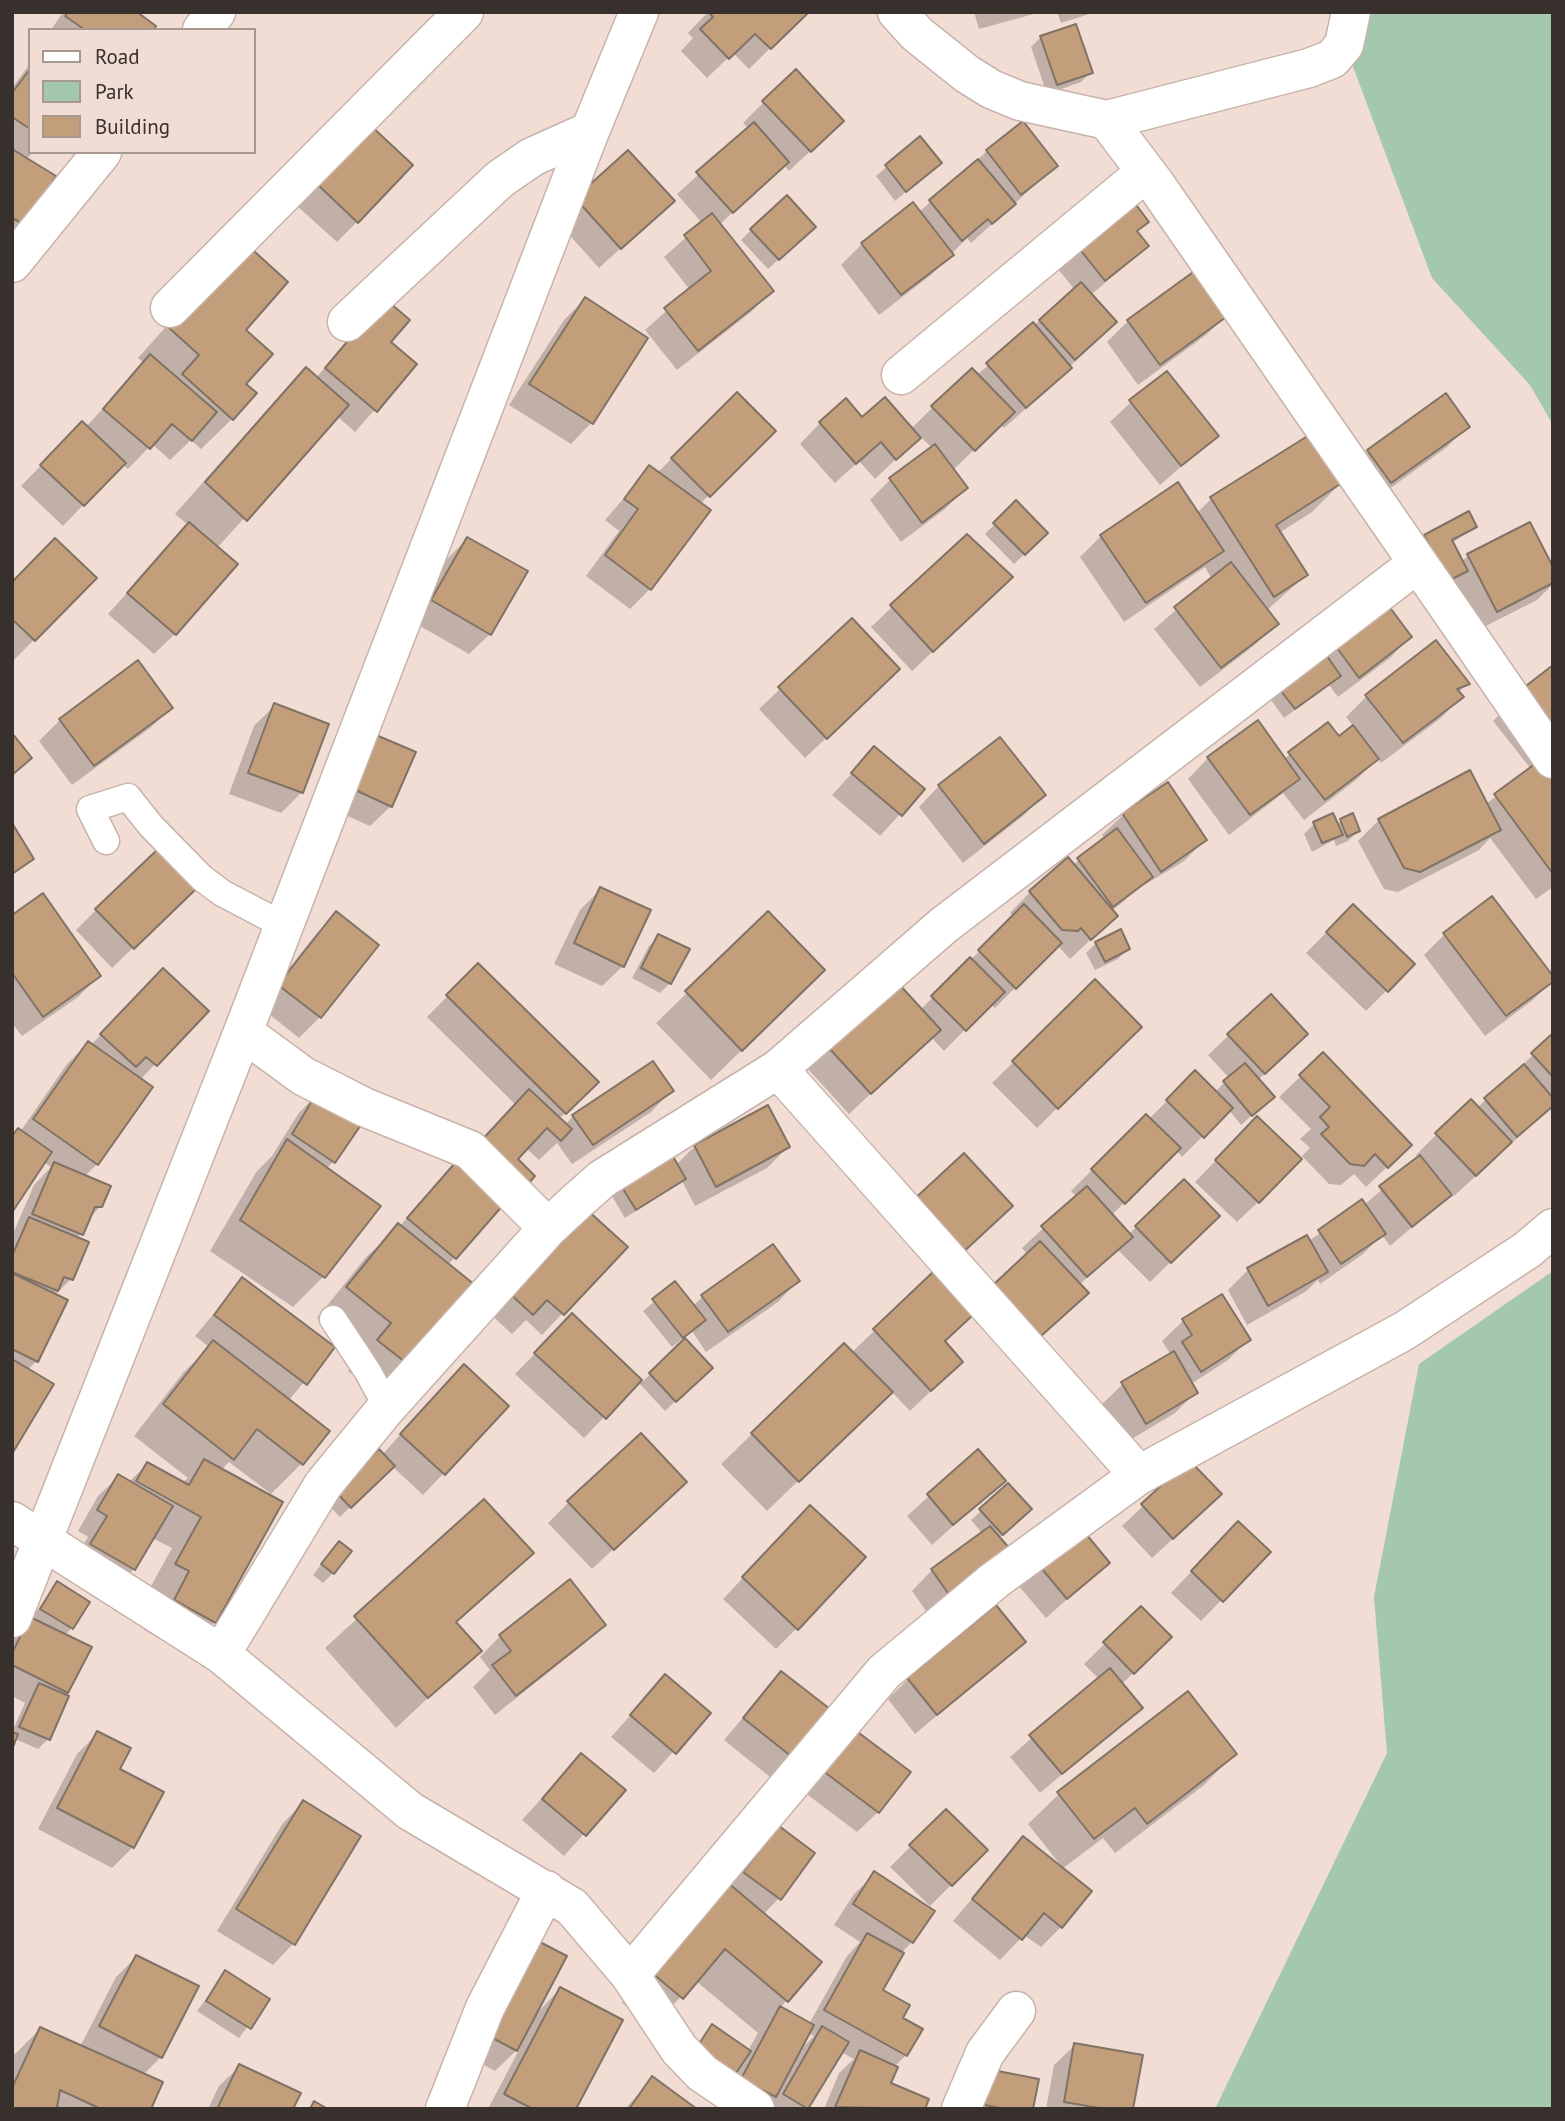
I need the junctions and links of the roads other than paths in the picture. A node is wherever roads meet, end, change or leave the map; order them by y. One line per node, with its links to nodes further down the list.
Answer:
1 (216, 12): 6 (street)
2 (464, 12): 12 (street)
3 (639, 12): 8 (street)
4 (897, 12): 7 (street)
5 (1351, 12): 7 (street)
6 (204, 28)
7 (1107, 120): 10 (street)
8 (590, 131): 13 (street); 18 (street)
9 (100, 154): 11 (street)
10 (1146, 172): 14 (street); 15 (street)
11 (12, 263)
12 (170, 308)
13 (347, 322)
14 (901, 375)
15 (1418, 563): 16 (street); 20 (street)
16 (1553, 759)
17 (106, 841): 18 (lane)
18 (283, 926): 19 (street)
19 (243, 1032): 21 (street); 26 (street)
20 (778, 1069): 21 (street); 25 (street)
21 (548, 1228): 24 (street)
22 (1553, 1228): 25 (street)
23 (333, 1319): 24 (lane)
24 (387, 1407): 28 (street)
25 (1139, 1475): 30 (street)
26 (28, 1531): 27 (street); 28 (street)
27 (12, 1618)
28 (221, 1654): 29 (street)
29 (546, 1891): 30 (street); 32 (street)
30 (630, 1975): 33 (street)
31 (1016, 2011): 34 (street)
32 (444, 2109)
33 (755, 2109)
34 (961, 2109)

